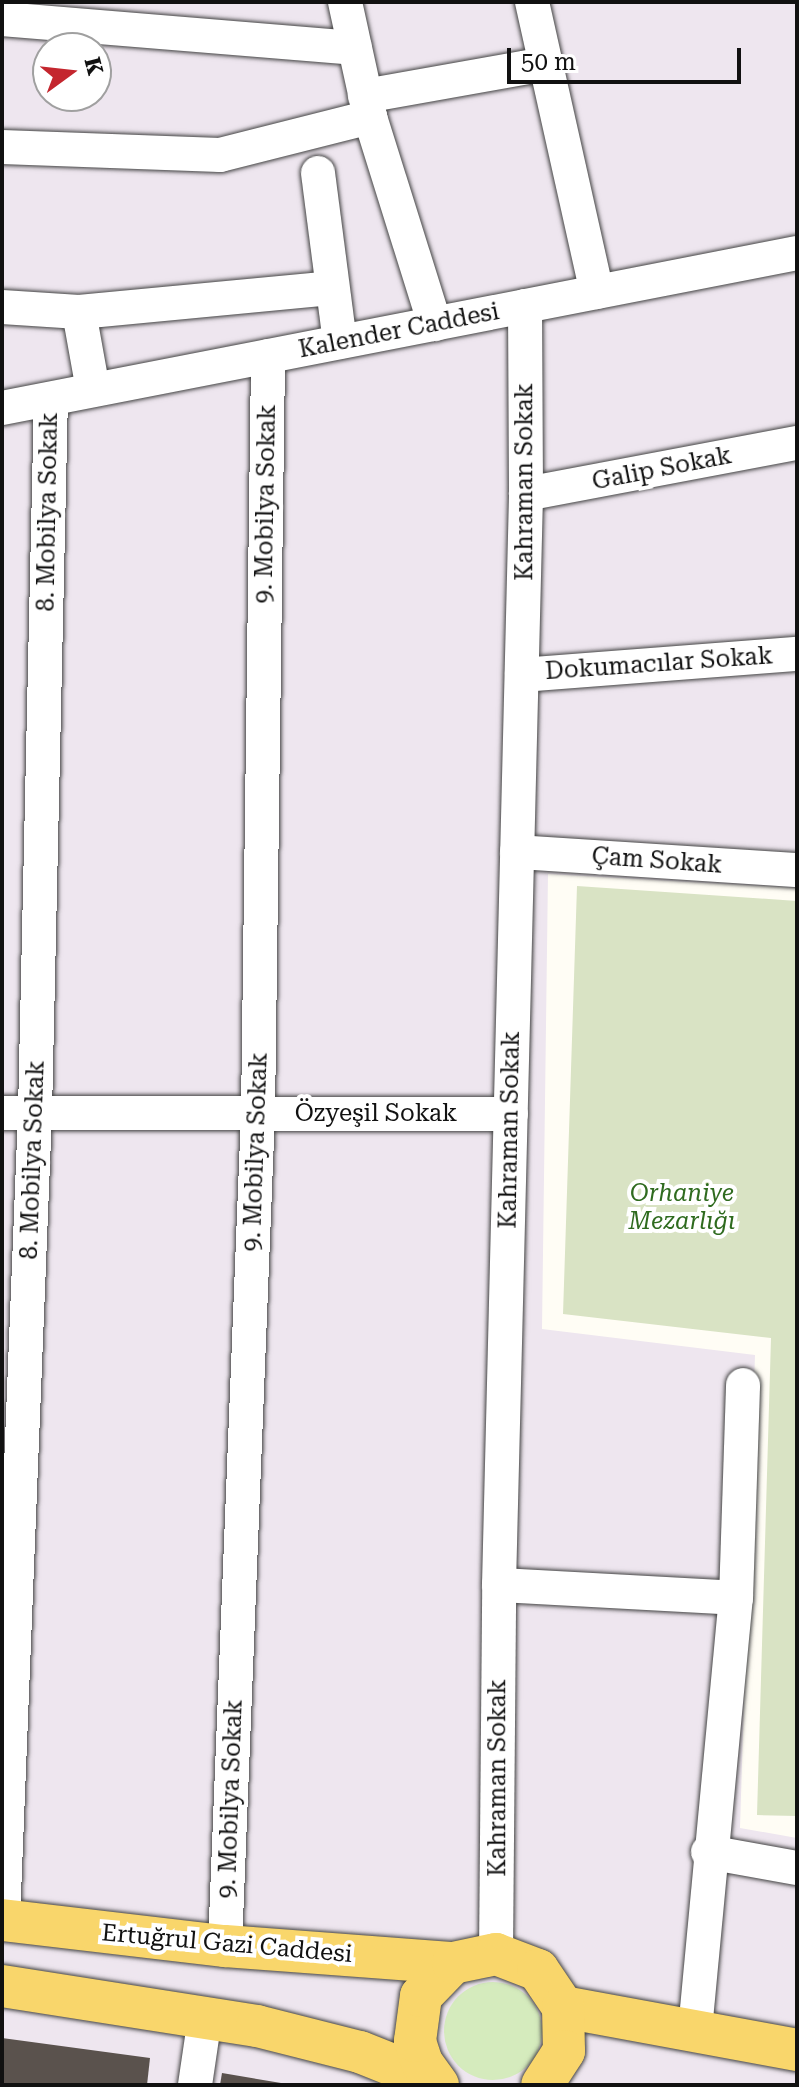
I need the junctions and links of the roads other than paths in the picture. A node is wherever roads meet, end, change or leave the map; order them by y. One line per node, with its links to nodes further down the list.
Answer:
1 (345, 2): 4 (street)
2 (532, 2): 5 (street)
3 (2, 19): 4 (street)
4 (355, 48): 6 (street)
5 (545, 64): 6 (street); 11 (street)
6 (368, 106): 7 (street); 15 (street)
7 (2, 147)
8 (318, 173): 10 (street)
9 (797, 253): 11 (street, Kalender Caddesi)
10 (331, 288): 14 (street); 16 (street)
11 (597, 292): 12 (street, Kalender Caddesi)
12 (525, 306): 15 (street, Kalender Caddesi); 22 (street, Kahraman Sokak)
13 (2, 307): 14 (street)
14 (79, 312): 18 (street)
15 (435, 324): 16 (street, Kalender Caddesi)
16 (340, 342): 17 (street, Kalender Caddesi)
17 (268, 356): 18 (street, Kalender Caddesi); 28 (street, 9. Mobilya Sokak)
18 (93, 390): 19 (street, Kalender Caddesi)
19 (51, 399): 20 (street, Kalender Caddesi); 27 (street, 8. Mobilya Sokak)
20 (2, 408)
21 (797, 443): 22 (street, Galip Sokak)
22 (526, 494): 24 (street, Kahraman Sokak)
23 (797, 654): 24 (street, Dokumacılar Sokak)
24 (522, 675): 25 (street, Kahraman Sokak)
25 (517, 852): 26 (street, Çam Sokak); 29 (street, Kahraman Sokak)
26 (797, 870)
27 (19, 1113): 28 (street, Özyeşil Sokak); 35 (street, 8. Mobilya Sokak)
28 (258, 1114): 29 (street, Özyeşil Sokak); 36 (street, 9. Mobilya Sokak)
29 (511, 1114): 31 (street, Kahraman Sokak)
30 (743, 1385): 32 (street)
31 (499, 1585): 32 (street); 37 (street, Kahraman Sokak)
32 (736, 1598): 33 (street)
33 (708, 1852): 34 (street); 42 (street)
34 (797, 1868)
35 (2, 1920): 36 (main road, Ertuğrul Gazi Caddesi)
36 (225, 1946): 38 (main road, Ertuğrul Gazi Caddesi)
37 (496, 1954): 38 (main road, Ertuğrul Gazi Caddesi); 40 (main road)
38 (453, 1963): 44 (main road)
39 (2, 1986): 41 (main road)
40 (563, 2007): 42 (main road); 46 (main road)
41 (205, 2017): 44 (main road); 45 (street)
42 (695, 2030): 43 (main road)
43 (797, 2050)
44 (437, 2084)
45 (195, 2085)
46 (542, 2085)

